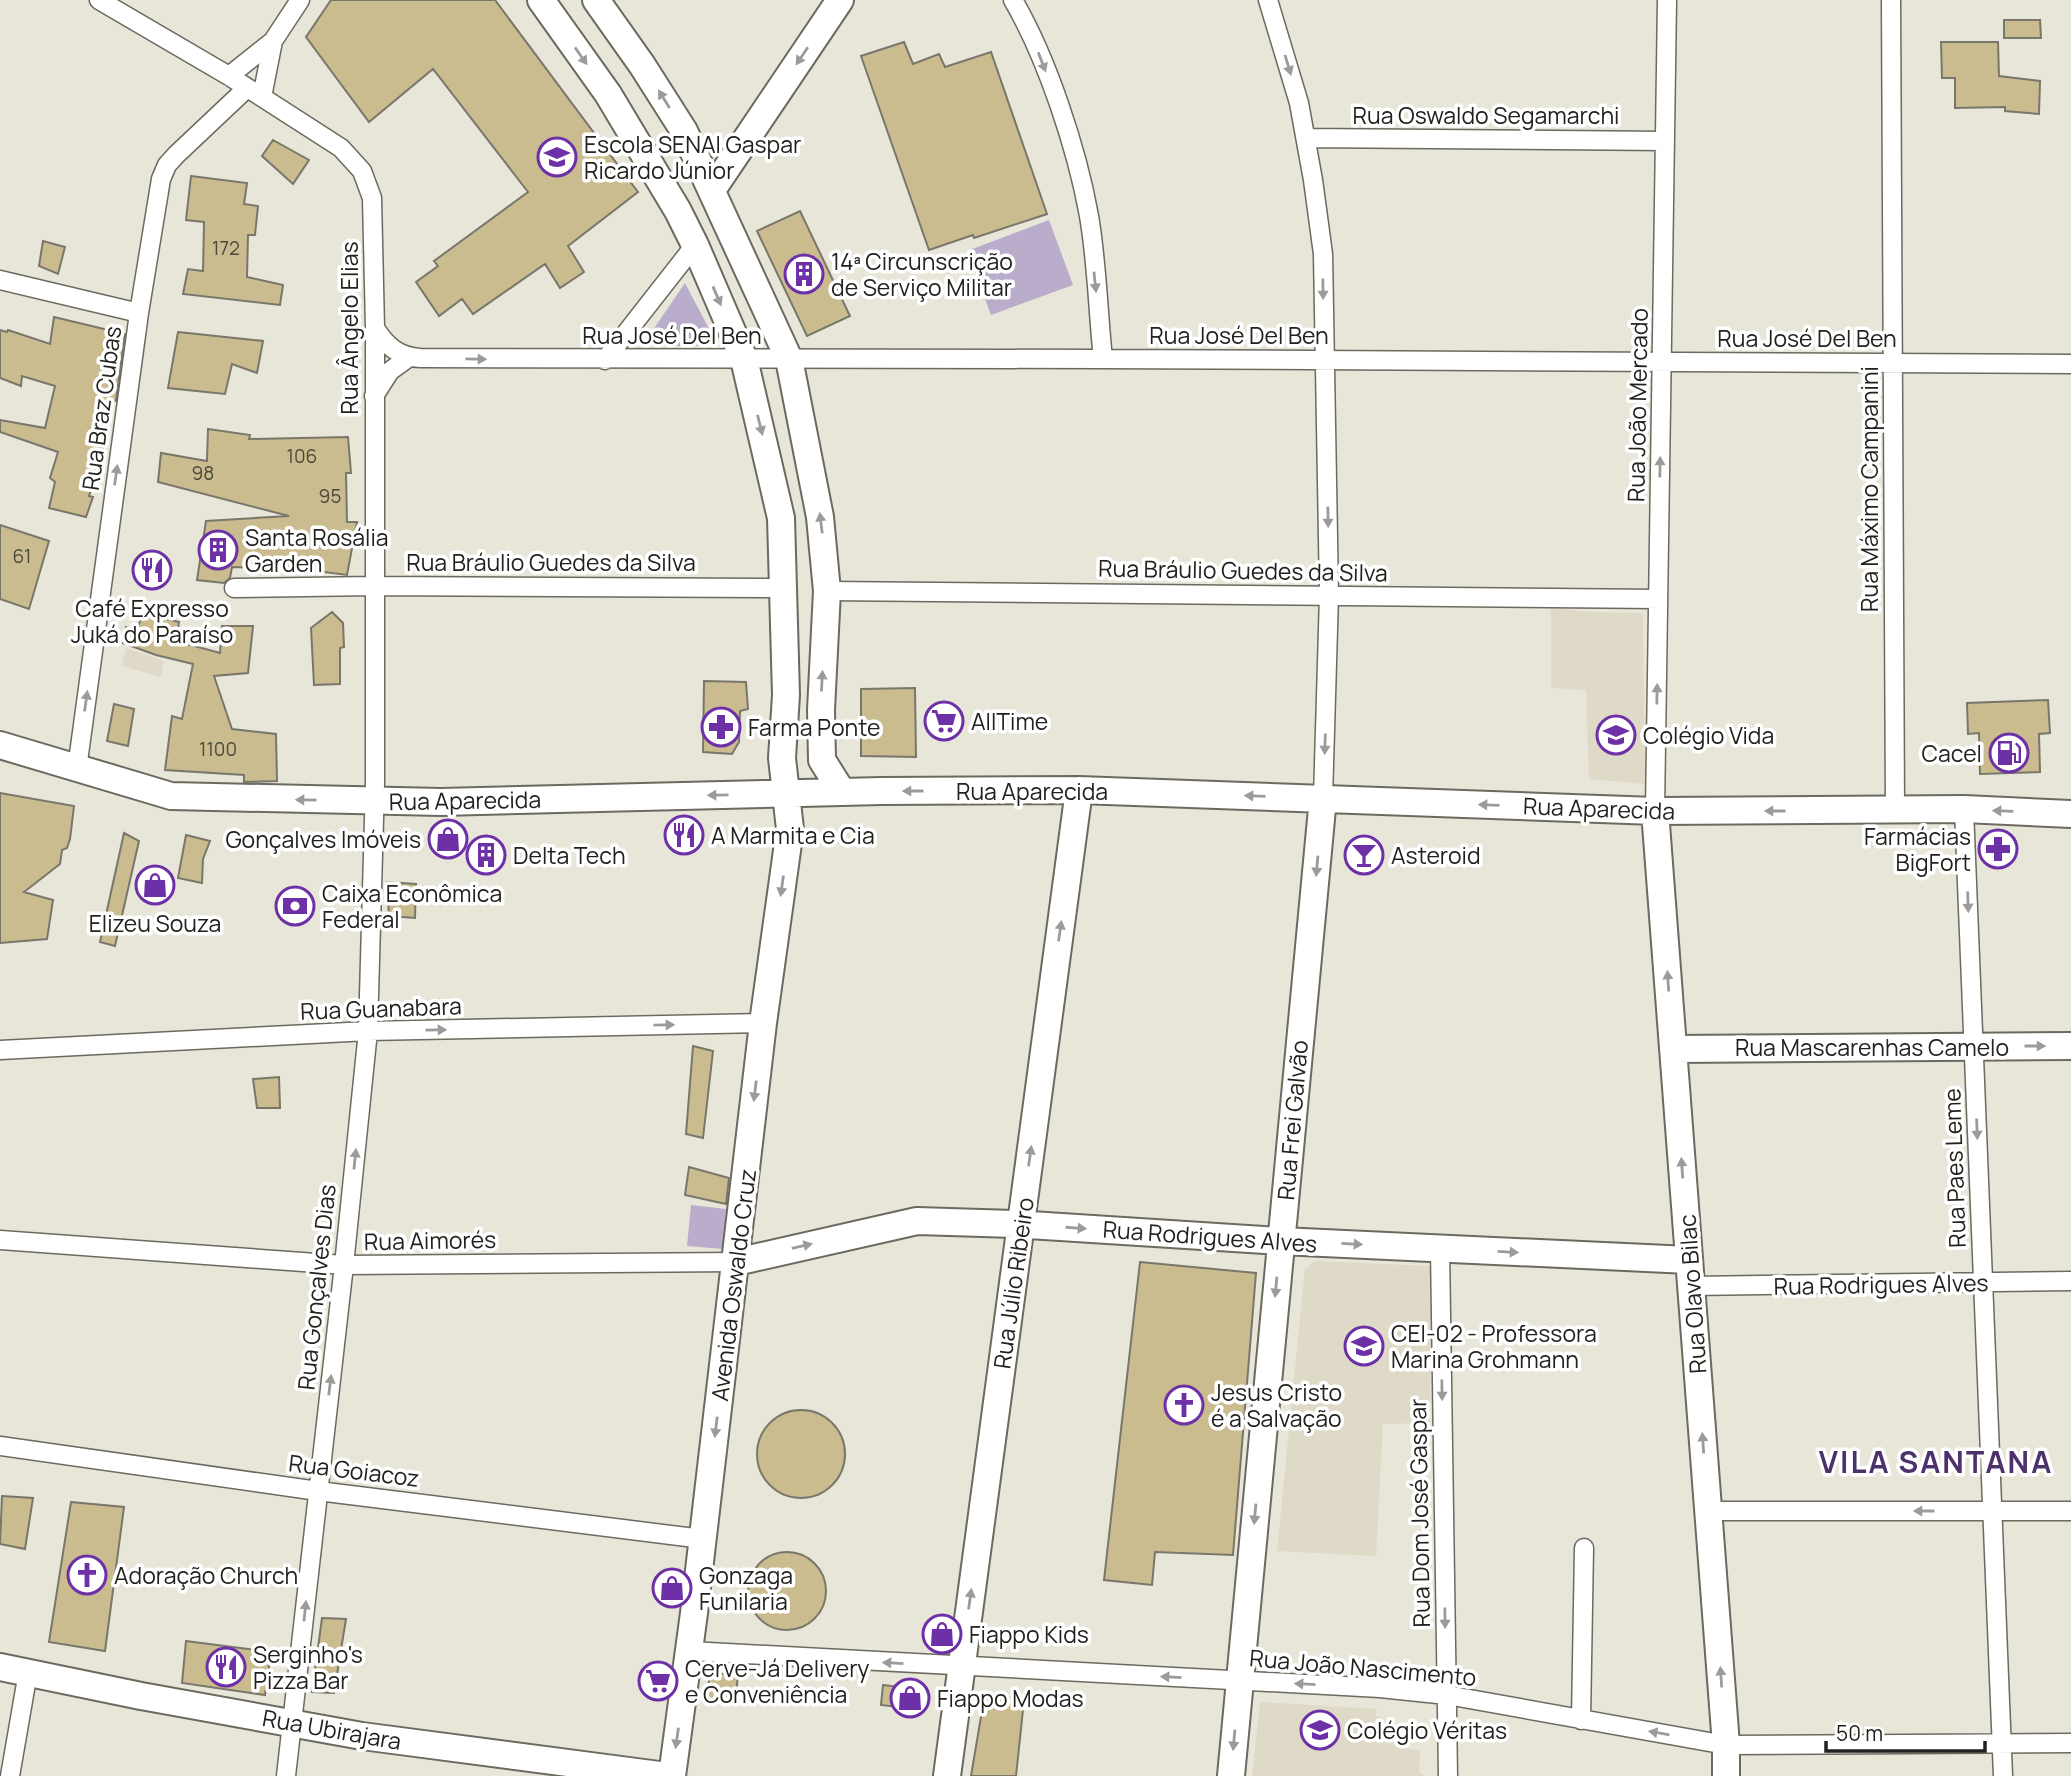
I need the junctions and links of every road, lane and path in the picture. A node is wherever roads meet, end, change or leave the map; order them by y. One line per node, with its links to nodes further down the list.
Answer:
1 (99, 0): 11 (street, Rua Ângelo Elias)
2 (300, 0): 10 (street)
3 (541, 0): 16 (main road, Avenida Oswaldo Cruz, one-way to 16)
4 (596, 0): 15 (main road, one-way to 4)
5 (840, 0): 15 (main road, one-way to 15)
6 (1013, 0): 23 (street, one-way to 23)
7 (1268, 0): 13 (street, one-way to 13)
8 (1667, 0): 14 (street, Rua João Mercado)
9 (1892, 0): 27 (street, Rua Máximo Campanini)
10 (273, 41): 11 (street); 12 (street)
11 (229, 76): 12 (street, Rua Ângelo Elias)
12 (254, 92): 18 (street, Rua Braz Cubas); 19 (street, Rua Ângelo Elias)
13 (1306, 138): 14 (street, Rua Oswaldo Segamarchi); 25 (street, one-way to 25)
14 (1665, 141): 26 (street, Rua João Mercado)
15 (712, 190): 22 (main road)
16 (695, 245): 21 (main road, Avenida Oswaldo Cruz, one-way to 21); 24 (street)
17 (0, 280): 18 (street)
18 (138, 313): 37 (street, Rua Braz Cubas, one-way to 18)
19 (375, 328): 20 (street); 29 (street, Rua Ângelo Elias)
20 (408, 358): 24 (street, Rua José Del Ben, one-way to 24); 29 (street)
21 (744, 359): 22 (street, Rua José Del Ben); 24 (street, Rua José Del Ben); 31 (main road, Avenida Oswaldo Cruz, one-way to 31)
22 (789, 359): 23 (street, Rua José Del Ben); 33 (main road, one-way to 22)
23 (1102, 359): 25 (street, Rua José Del Ben)
24 (605, 360)
25 (1325, 360): 26 (street, Rua José Del Ben); 34 (street, one-way to 34)
26 (1662, 362): 27 (street, Rua José Del Ben); 35 (street, Rua João Mercado, one-way to 26)
27 (1893, 363): 28 (street, Rua José Del Ben); 44 (street, Rua Máximo Campanini)
28 (2071, 364)
29 (374, 396): 30 (street, Rua Ângelo Elias)
30 (373, 586): 31 (street, Rua Bráulio Guedes da Silva); 32 (street, Rua Bráulio Guedes da Silva); 42 (street, Rua Ângelo Elias)
31 (784, 588): 40 (main road, Avenida Oswaldo Cruz)
32 (234, 589)
33 (827, 591): 34 (street, Rua Bráulio Guedes da Silva); 39 (main road, one-way to 33)
34 (1329, 595): 35 (street, Rua Bráulio Guedes da Silva); 41 (street, one-way to 41)
35 (1658, 599): 45 (street, Rua João Mercado, one-way to 35)
36 (0, 745): 37 (main road, Rua Aparecida)
37 (77, 769): 42 (main road, Rua Aparecida, one-way to 37)
38 (1079, 790): 39 (main road, Rua Aparecida, one-way to 39); 41 (main road, Rua Aparecida, one-way to 38); 53 (main road, Rua Júlio Ribeiro, one-way to 38)
39 (842, 792): 40 (main road, Rua Aparecida)
40 (786, 794): 42 (main road, Rua Aparecida, one-way to 42); 47 (main road, Avenida Oswaldo Cruz, one-way to 47)
41 (1323, 798): 45 (main road, Rua Aparecida, one-way to 41); 55 (main road, Rua Frei Galvão, one-way to 55)
42 (374, 801): 48 (street, Rua Gonçalves Dias)
43 (1964, 809): 44 (main road, Rua Aparecida); 46 (main road, Rua Aparecida, one-way to 43); 50 (street, Rua Paes Leme, one-way to 50)
44 (1895, 810): 45 (main road, Rua Aparecida, one-way to 45)
45 (1655, 811): 51 (main road, Rua Olavo Bilac, one-way to 45)
46 (2071, 814)
47 (763, 1023): 48 (street, Rua Guanabara, one-way to 47); 58 (main road, Avenida Oswaldo Cruz, one-way to 58)
48 (368, 1031): 52 (street, Rua Guanabara); 59 (street, Rua Gonçalves Dias, one-way to 48)
49 (2071, 1046): 50 (main road, Rua Mascarenhas Camelo, one-way to 49)
50 (1973, 1047): 51 (main road, Rua Mascarenhas Camelo); 61 (street, Rua Paes Leme, one-way to 61)
51 (1673, 1049): 57 (main road, Rua Olavo Bilac, one-way to 51)
52 (0, 1051)
53 (1021, 1224): 55 (main road, Rua Rodrigues Alves, one-way to 55); 58 (main road, Rua Rodrigues Alves, one-way to 53); 71 (main road, Rua Júlio Ribeiro, one-way to 53)
54 (0, 1240): 59 (street, Rua Aimorés)
55 (1281, 1241): 56 (main road, Rua Rodrigues Alves, one-way to 56); 74 (main road, Rua Frei Galvão, one-way to 74)
56 (1440, 1249): 57 (main road, Rua Rodrigues Alves, one-way to 57); 75 (street, Rua Dom José Gaspar, one-way to 75)
57 (1689, 1260): 62 (main road, Rua Olavo Bilac)
58 (736, 1262): 59 (street, Rua Aimorés); 68 (main road, Avenida Oswaldo Cruz, one-way to 68)
59 (344, 1265): 64 (street, Rua Gonçalves Dias, one-way to 59)
60 (2071, 1282): 61 (street, Rua Rodrigues Alves)
61 (1983, 1283): 62 (street, Rua Rodrigues Alves); 66 (street, Rua Paes Leme)
62 (1691, 1286): 65 (main road, Rua Olavo Bilac, one-way to 62)
63 (0, 1446): 64 (street, Rua Goiacoz)
64 (318, 1491): 68 (street, Rua Goiacoz); 77 (street, Rua Gonçalves Dias, one-way to 64)
65 (1708, 1511): 66 (street, one-way to 65); 80 (main road, Rua Olavo Bilac, one-way to 65)
66 (1993, 1511): 67 (street); 78 (street, Rua Paes Leme)
67 (2071, 1511)
68 (703, 1539): 70 (main road, Avenida Oswaldo Cruz)
69 (1584, 1548): 76 (street)
70 (690, 1651): 71 (street, Rua João Nascimento, one-way to 70); 83 (main road, Avenida Oswaldo Cruz, one-way to 83)
71 (961, 1666): 74 (street, Rua João Nascimento, one-way to 71); 84 (main road, Rua Júlio Ribeiro)
72 (0, 1667): 73 (main road, Rua Ubirajara)
73 (27, 1672): 77 (main road, Rua Ubirajara); 81 (street)
74 (1239, 1680): 75 (street, Rua João Nascimento, one-way to 74); 85 (main road, Rua Frei Galvão, one-way to 85)
75 (1447, 1695): 76 (street, Rua João Nascimento); 86 (street, Rua Dom José Gaspar)
76 (1581, 1720): 80 (street, Rua João Nascimento, one-way to 76)
77 (293, 1723): 82 (street, Rua Gonçalves Dias); 83 (main road, Rua Ubirajara)
78 (2002, 1742): 79 (street, Rua João Nascimento); 80 (street, Rua João Nascimento); 88 (street, Rua Paes Leme)
79 (2071, 1743)
80 (1726, 1745): 87 (main road, Rua Olavo Bilac)
81 (10, 1776)
82 (286, 1776)
83 (670, 1776)
84 (947, 1776)
85 (1231, 1776)
86 (1448, 1776)
87 (1726, 1776)
88 (2003, 1776)

